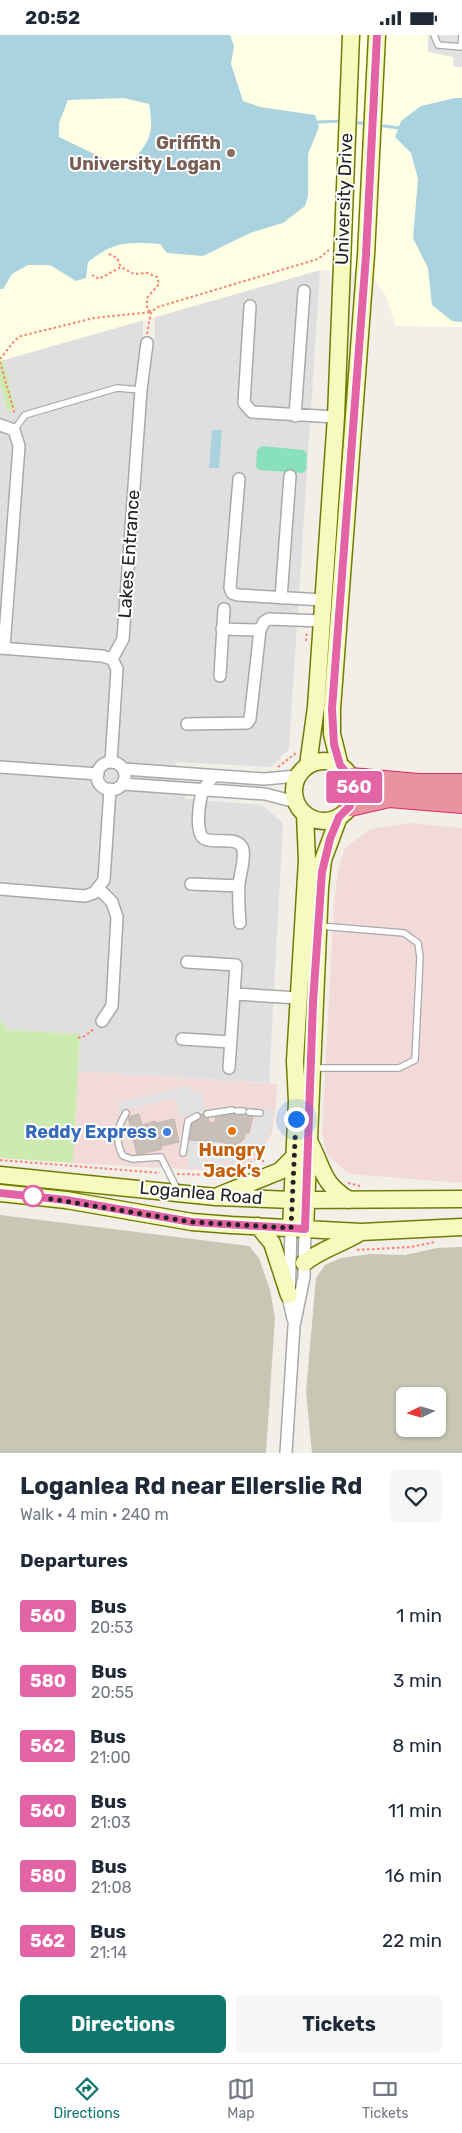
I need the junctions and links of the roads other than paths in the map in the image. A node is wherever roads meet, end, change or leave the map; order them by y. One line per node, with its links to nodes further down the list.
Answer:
1 (351, 35): 10 (main road, University Drive)
2 (377, 35): 6 (main road, University Drive)
3 (434, 35): 5 (lane)
4 (462, 35): 5 (lane)
5 (462, 47)
6 (363, 281): 10 (main road, University Drive); 32 (main road, University Drive)
7 (304, 291): 12 (street)
8 (250, 306): 12 (street)
9 (147, 343): 11 (street, Lakes Entrance)
10 (338, 362): 13 (main road, University Drive)
11 (141, 390): 15 (lane); 25 (street, Lakes Entrance)
12 (295, 416): 13 (street)
13 (336, 417): 19 (main road, University Drive)
14 (0, 425): 15 (street)
15 (14, 430): 24 (street)
16 (290, 476): 18 (street)
17 (239, 479): 18 (street)
18 (281, 598): 19 (street)
19 (324, 600): 21 (main road, University Drive)
20 (224, 609): 22 (street)
21 (315, 621): 23 (street); 31 (main road, University Drive)
22 (222, 629): 23 (street); 26 (street)
23 (260, 630): 27 (street)
24 (2, 648): 25 (street)
25 (112, 659): 28 (street)
26 (220, 676)
27 (187, 724)
28 (111, 762): 30 (street); 33 (street)
29 (0, 767): 33 (street)
30 (124, 769): 34 (street); 35 (street)
31 (303, 771): 32 (main road); 34 (street); 40 (main road)
32 (346, 772): 36 (highway); 41 (main road)
33 (98, 774): 37 (street)
34 (213, 777): 38 (street)
35 (123, 783): 37 (street); 38 (street)
36 (462, 784)
37 (110, 789): 45 (street)
38 (204, 789): 40 (street); 43 (street)
39 (462, 803): 41 (highway)
40 (301, 808): 41 (main road); 50 (main road)
41 (344, 811): 47 (main road)
42 (191, 884): 43 (street)
43 (239, 886): 46 (street)
44 (0, 889): 45 (street)
45 (99, 889): 51 (street)
46 (240, 923)
47 (318, 925): 55 (main road); 55 (lane)
48 (187, 962): 49 (street)
49 (234, 994): 50 (street); 53 (street)
50 (298, 998): 62 (main road)
51 (102, 1021)
52 (182, 1039): 53 (street)
53 (231, 1042): 54 (street)
54 (229, 1068)
55 (310, 1068): 60 (main road)
56 (126, 1113): 65 (lane)
57 (260, 1113): 58 (lane)
58 (207, 1114)
59 (197, 1115): 61 (lane)
60 (309, 1141): 68 (main road); 69 (main road)
61 (183, 1153)
62 (294, 1156): 66 (main road); 68 (main road)
63 (0, 1175): 65 (main road, Loganlea Road)
64 (0, 1193): 70 (main road, Loganlea Road)
65 (179, 1193): 66 (main road, Loganlea Road)
66 (216, 1197): 68 (main road, Loganlea Road)
67 (462, 1199): 69 (main road, Loganlea Road)
68 (299, 1200): 69 (main road, Loganlea Road); 72 (main road)
69 (349, 1200)
70 (258, 1226): 72 (main road, Loganlea Road); 75 (main road)
71 (462, 1227): 73 (main road, Loganlea Road)
72 (298, 1229): 73 (main road, Loganlea Road); 74 (street); 75 (street)
73 (361, 1232): 74 (main road)
74 (304, 1263): 76 (street)
75 (289, 1295): 76 (street)
76 (294, 1326): 77 (street)
77 (286, 1453)

